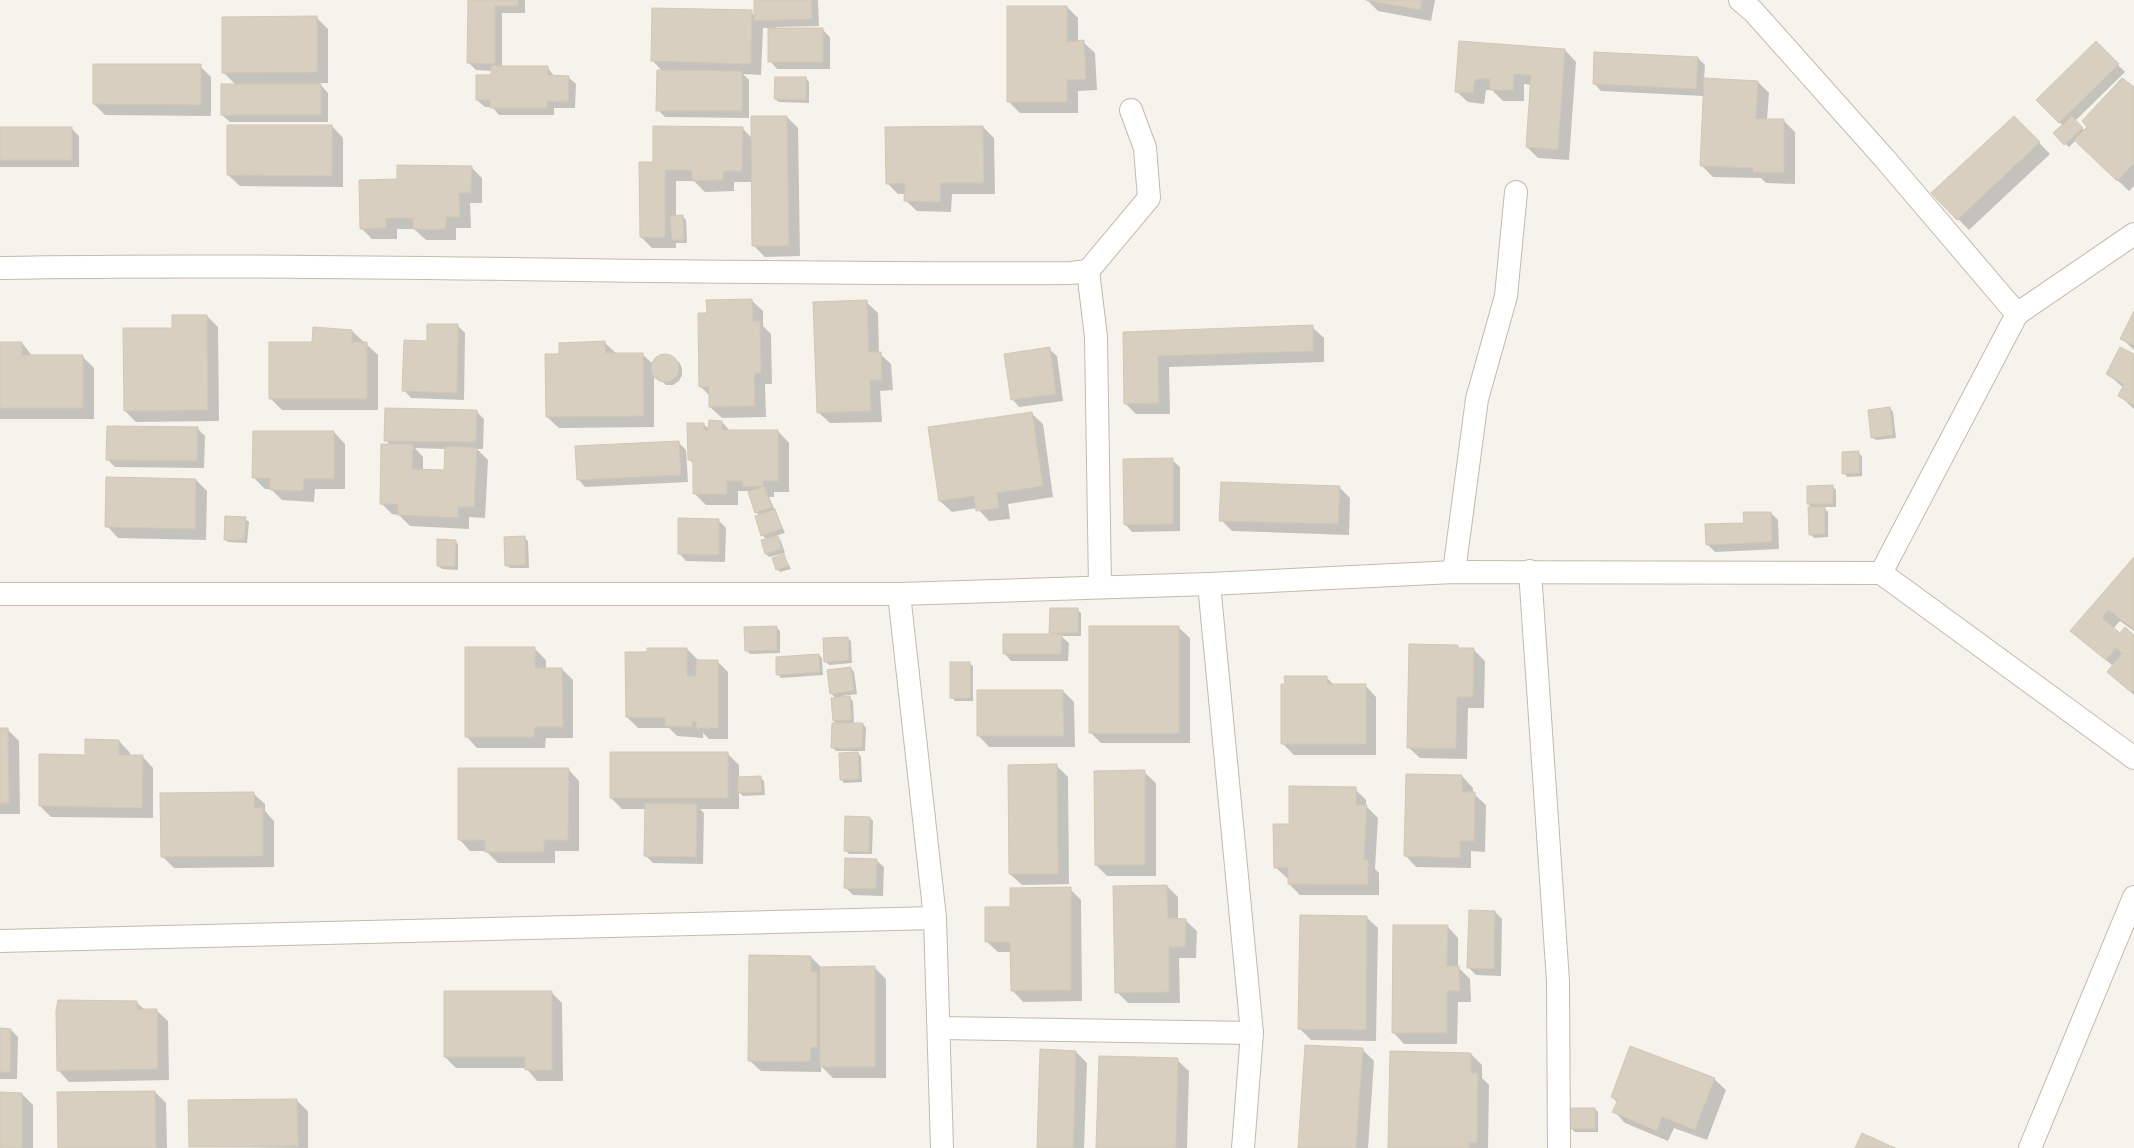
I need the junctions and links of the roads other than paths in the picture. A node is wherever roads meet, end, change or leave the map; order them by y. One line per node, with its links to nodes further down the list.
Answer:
1 (1740, 0): 7 (street)
2 (1131, 110): 6 (street)
3 (1516, 192): 9 (street)
4 (2134, 234): 7 (street)
5 (0, 268): 6 (street)
6 (1088, 271): 12 (street)
7 (2017, 314): 10 (street)
8 (1530, 571): 9 (street); 10 (street); 23 (street)
9 (1454, 572): 11 (street)
10 (1881, 573): 15 (street)
11 (1209, 584): 12 (street); 20 (street)
12 (1100, 587): 14 (street)
13 (0, 594): 14 (street)
14 (899, 594): 17 (street)
15 (2134, 758)
16 (2134, 899): 24 (street)
17 (935, 918): 18 (street); 19 (street)
18 (0, 941)
19 (939, 1028): 20 (street); 21 (street)
20 (1252, 1033): 22 (street)
21 (942, 1148)
22 (1243, 1148)
23 (1559, 1148)
24 (2030, 1148)

